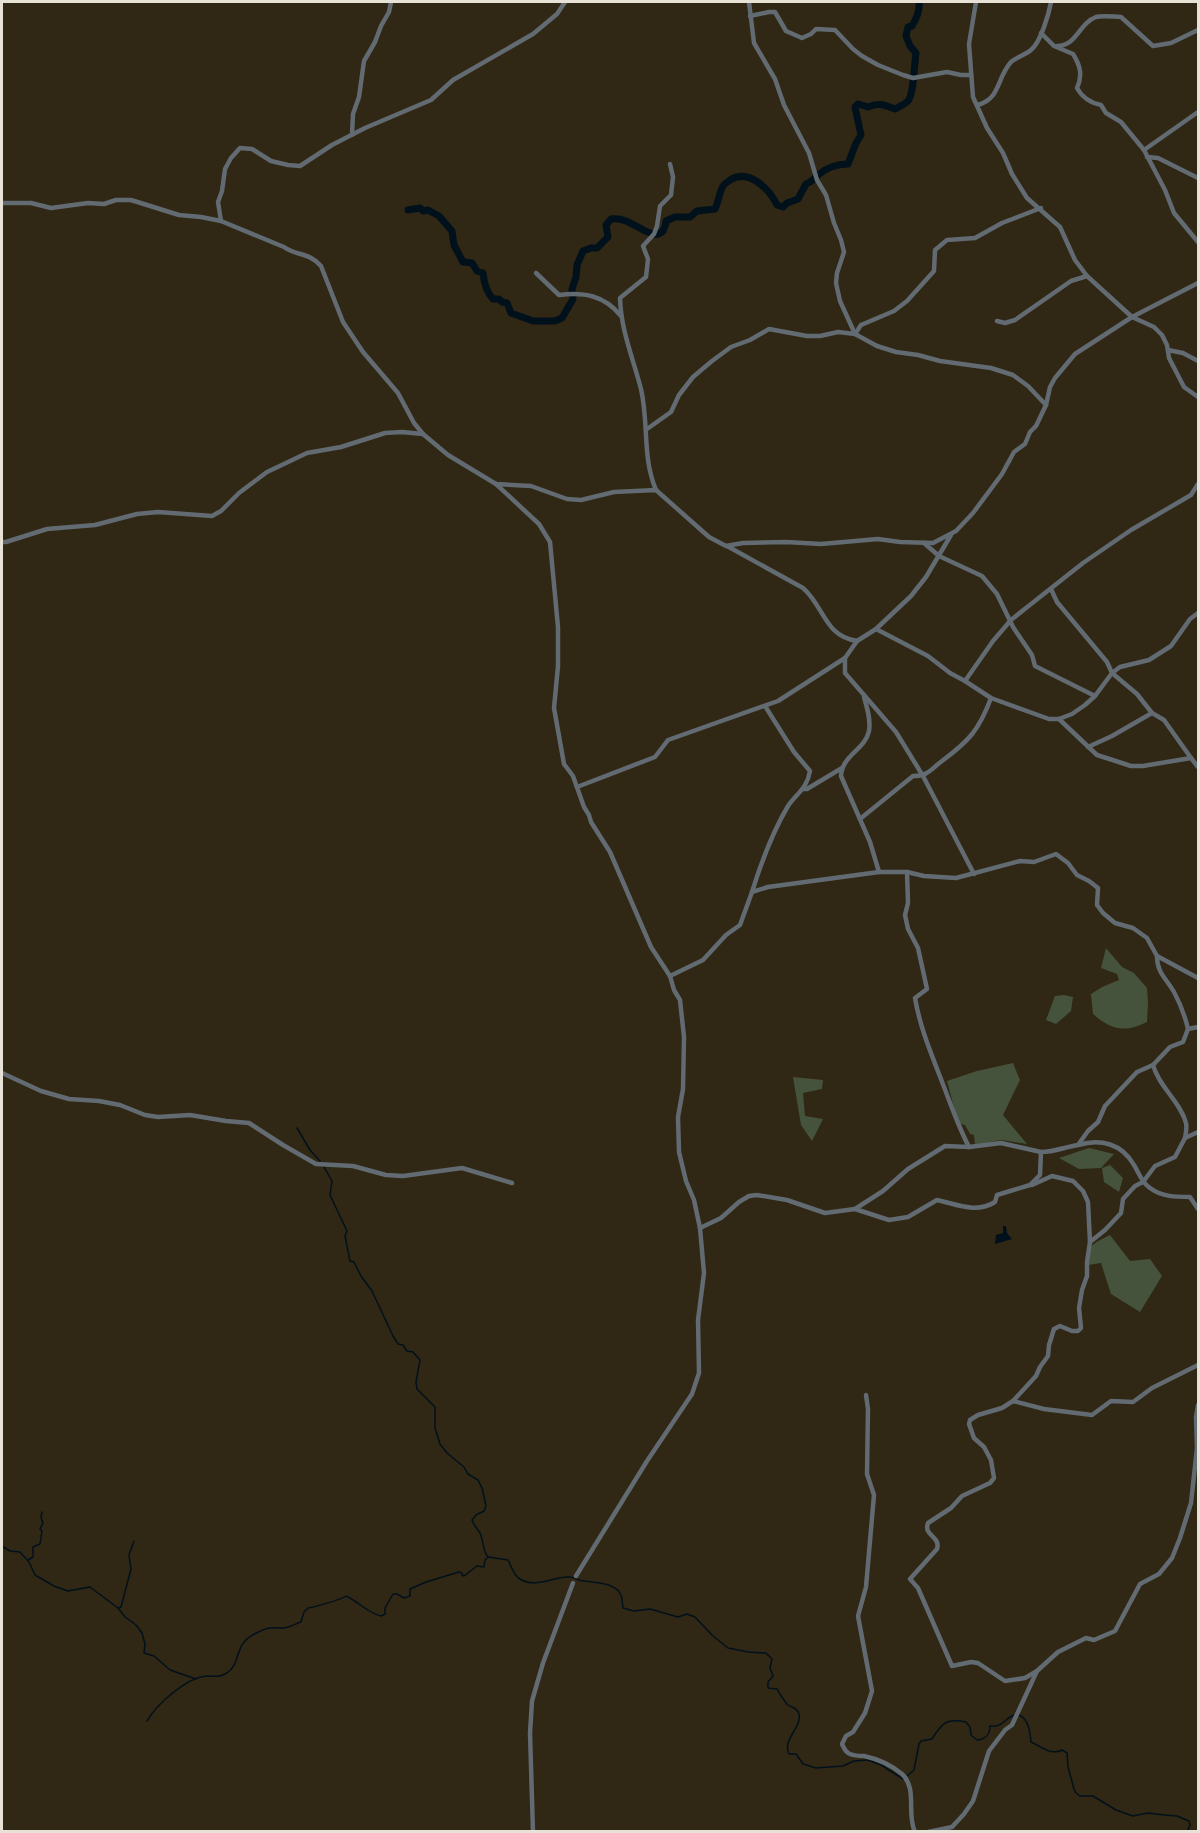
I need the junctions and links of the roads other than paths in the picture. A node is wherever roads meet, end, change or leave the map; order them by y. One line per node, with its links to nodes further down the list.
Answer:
1 (391, 2): 13 (street)
2 (565, 2): 13 (street)
3 (749, 2): 6 (street)
4 (976, 2): 10 (street)
5 (1051, 2): 8 (street)
6 (750, 16): 10 (street); 29 (street)
7 (1198, 30): 9 (street)
8 (1041, 33): 9 (street); 11 (street)
9 (1054, 46): 14 (street)
10 (971, 75): 11 (street)
11 (978, 105): 20 (street)
12 (1198, 112): 14 (street)
13 (352, 135): 21 (street)
14 (1144, 150): 15 (street)
15 (1147, 157): 17 (street); 22 (street)
16 (670, 164): 26 (street)
17 (1198, 178)
18 (2, 197): 19 (street)
19 (4, 203): 21 (street)
20 (1041, 208): 24 (street); 29 (street)
21 (221, 221): 37 (street)
22 (1198, 242)
23 (536, 273): 26 (street)
24 (1087, 276): 27 (street); 28 (street)
25 (1198, 283): 27 (street)
26 (621, 316): 36 (street)
27 (1132, 317): 30 (street); 35 (street)
28 (997, 321)
29 (855, 334): 35 (street); 36 (street)
30 (1168, 351): 32 (street); 34 (street)
31 (1198, 353): 32 (street)
32 (1191, 356): 33 (street)
33 (1198, 360)
34 (1198, 397)
35 (1046, 405): 41 (street)
36 (647, 429): 40 (street)
37 (423, 434): 38 (street); 42 (street)
38 (496, 484): 40 (street); 65 (street)
39 (1198, 484): 46 (street)
40 (656, 490): 44 (street)
41 (952, 533): 43 (street); 45 (street)
42 (2, 542)
43 (924, 543): 44 (street); 45 (street)
44 (726, 546): 50 (street)
45 (939, 556): 48 (street); 49 (street)
46 (1051, 590): 48 (street); 52 (street)
47 (1198, 613): 52 (street)
48 (1011, 621): 53 (street); 55 (street)
49 (876, 629): 50 (street); 53 (street)
50 (857, 641): 51 (street)
51 (845, 658): 54 (street); 57 (street)
52 (1112, 673): 55 (street); 58 (street)
53 (965, 681): 56 (street)
54 (864, 695): 63 (street); 64 (street)
55 (1095, 696): 59 (street)
56 (991, 698): 59 (street); 64 (street)
57 (765, 706): 65 (street); 66 (street)
58 (1152, 713): 60 (street); 61 (street)
59 (1059, 719): 60 (street)
60 (1088, 747): 61 (street)
61 (1191, 758): 62 (street)
62 (1198, 767)
63 (842, 768): 66 (street); 67 (street)
64 (923, 776): 67 (street); 70 (street)
65 (577, 787): 73 (street)
66 (803, 789): 71 (street)
67 (860, 819): 68 (street)
68 (879, 872): 69 (street); 71 (street)
69 (907, 872): 70 (street); 82 (street)
70 (975, 874): 72 (street)
71 (752, 892): 73 (street)
72 (1157, 956): 74 (street); 76 (street)
73 (670, 976): 89 (street)
74 (1198, 978)
75 (1198, 1027): 76 (street)
76 (1188, 1029): 77 (street)
77 (1153, 1065): 80 (street); 81 (street)
78 (2, 1073): 85 (street)
79 (1198, 1132): 80 (street)
80 (1185, 1138): 84 (street)
81 (1078, 1145): 83 (street); 84 (street)
82 (969, 1147): 83 (street); 87 (street)
83 (1041, 1152): 86 (street)
84 (1143, 1182): 88 (street); 90 (street)
85 (512, 1183)
86 (1030, 1185): 87 (street); 90 (street)
87 (855, 1209): 89 (street)
88 (1198, 1209)
89 (700, 1228): 95 (street)
90 (1090, 1242): 93 (street)
91 (1198, 1365): 93 (street)
92 (866, 1395): 99 (street)
93 (1013, 1401): 97 (street)
94 (1198, 1406): 97 (street)
95 (576, 1576)
96 (573, 1582): 98 (street)
97 (1037, 1671): 100 (street)
98 (533, 1832)
99 (915, 1832)
100 (928, 1832)

